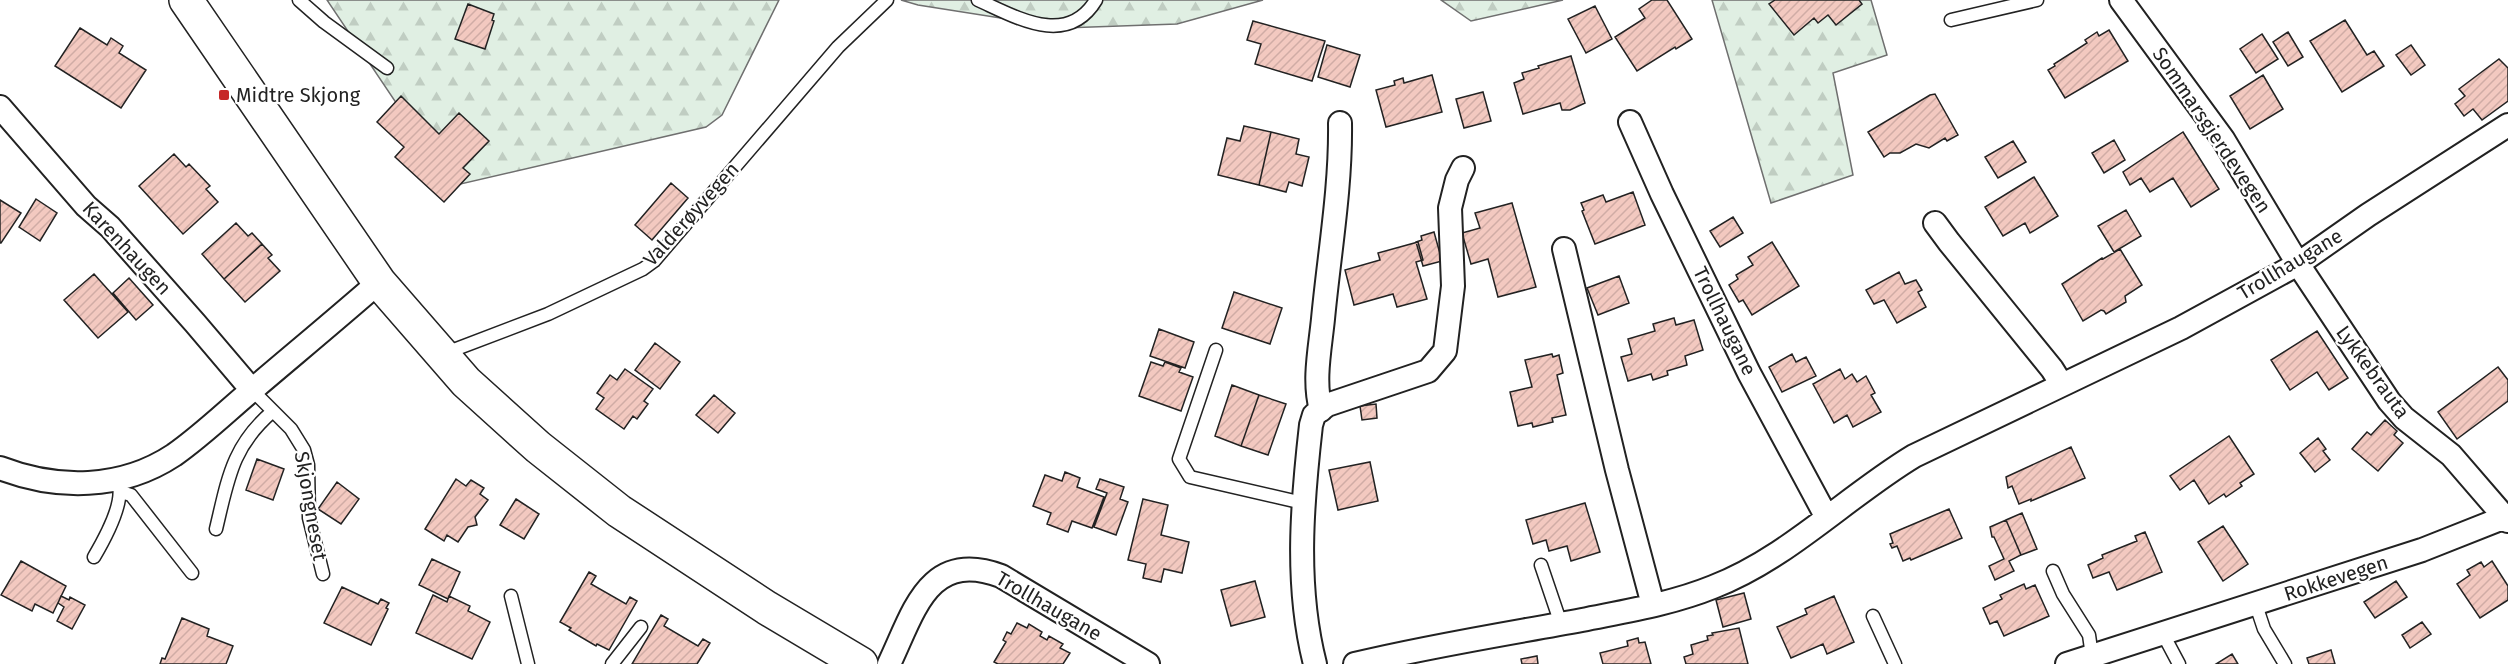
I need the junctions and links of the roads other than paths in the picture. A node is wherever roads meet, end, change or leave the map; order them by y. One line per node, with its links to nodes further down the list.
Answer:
1 (186, 0): 18 (main road)
2 (299, 0): 9 (lane)
3 (887, 0): 20 (lane, Valderøyvegen)
4 (978, 0): 5 (lane)
5 (1096, 0)
6 (2037, 0): 8 (lane)
7 (2121, 0): 17 (street, Sommarsgjerdevegen)
8 (1951, 20)
9 (387, 68)
10 (0, 107): 22 (street, Karenhaugen)
11 (1630, 122): 28 (street, Trollhaugane)
12 (1340, 123): 23 (street)
13 (2508, 124): 17 (street, Trollhaugane)
14 (1463, 168): 23 (street)
15 (1935, 223): 21 (street)
16 (1564, 249): 37 (street)
17 (2298, 264): 21 (street, Trollhaugane); 29 (street, Lykkebrauta)
18 (380, 282): 20 (main road); 22 (street)
19 (1216, 350): 27 (lane)
20 (442, 355): 46 (main road)
21 (2062, 385): 28 (street, Trollhaugane)
22 (252, 390): 24 (lane, Skjongneset); 26 (street)
23 (1321, 410): 27 (street)
24 (273, 411): 30 (lane); 35 (lane, Skjongneset)
25 (0, 468): 26 (street)
26 (119, 485): 31 (lane); 34 (lane)
27 (1303, 503): 49 (street)
28 (1826, 516): 37 (street, Trollhaugane)
29 (2507, 518): 38 (street, Rokkevegen)
30 (216, 529)
31 (94, 557)
32 (1541, 565): 40 (lane)
33 (2053, 571): 43 (lane)
34 (192, 573)
35 (323, 574)
36 (511, 596): 44 (lane)
37 (1653, 605): 40 (street, Trollhaugane)
38 (2256, 605): 42 (street, Rokkevegen); 54 (lane)
39 (1874, 616): 51 (lane)
40 (1562, 624): 50 (street, Trollhaugane)
41 (640, 627): 45 (lane)
42 (2163, 634): 43 (street, Rokkevegen); 53 (lane)
43 (2092, 656): 52 (street, Rokkevegen)
44 (528, 664)
45 (612, 664)
46 (861, 664)
47 (889, 664): 48 (street, Trollhaugane)
48 (1148, 664)
49 (1315, 664)
50 (1354, 664)
51 (1895, 664)
52 (2067, 664)
53 (2179, 664)
54 (2285, 664)

